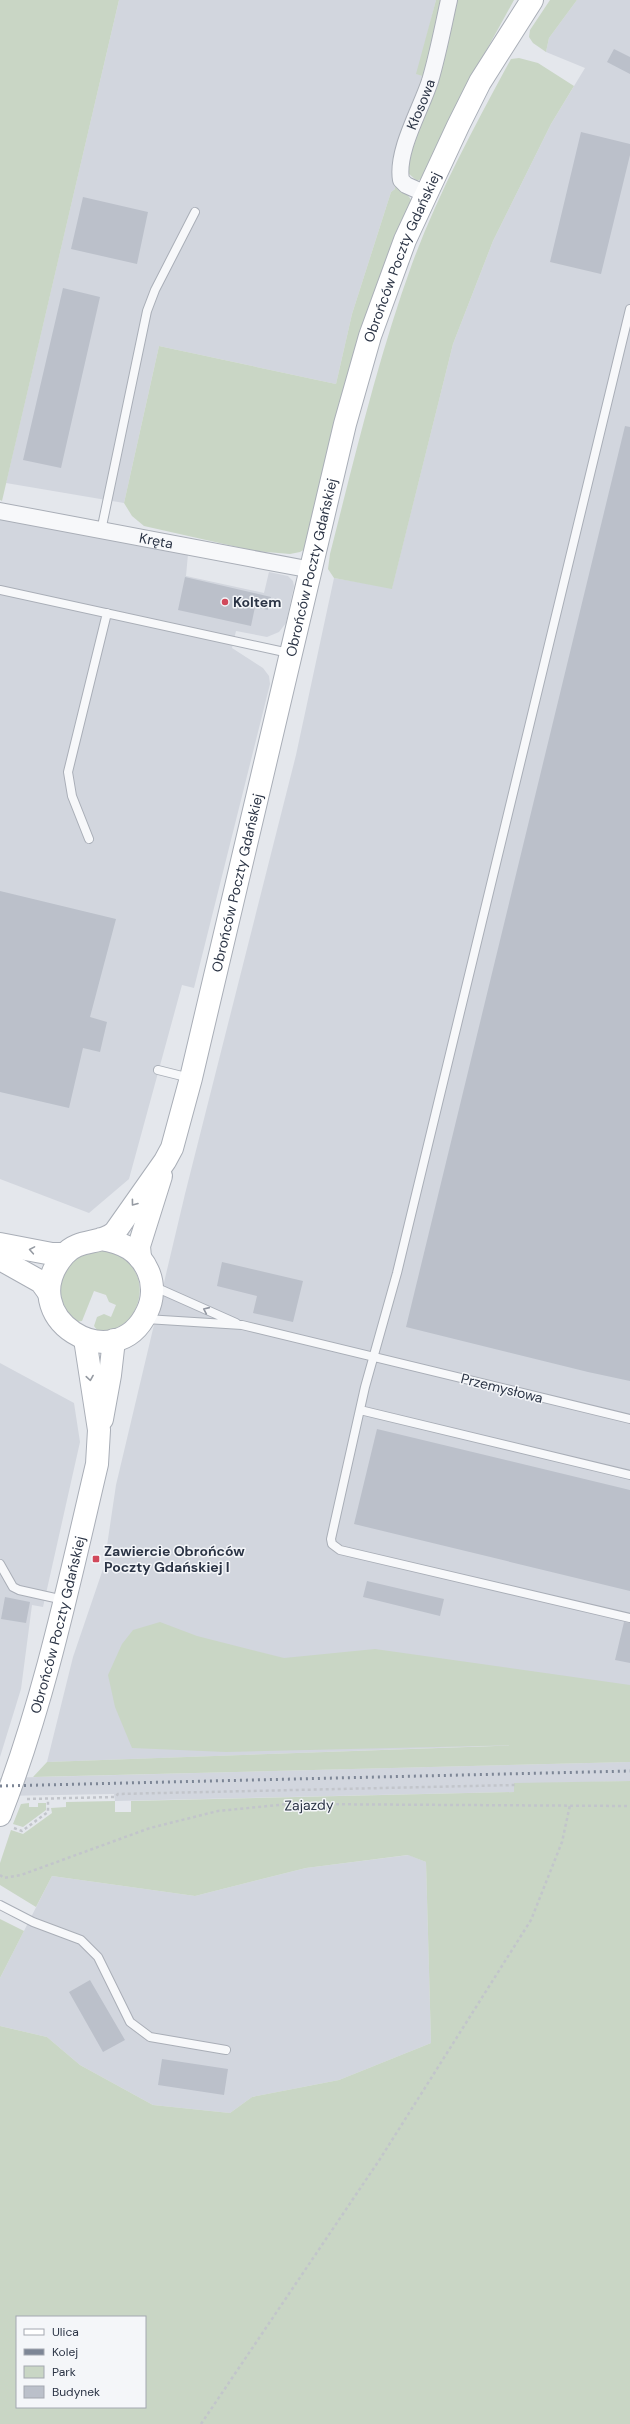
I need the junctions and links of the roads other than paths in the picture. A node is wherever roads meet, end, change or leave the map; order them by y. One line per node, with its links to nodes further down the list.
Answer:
1 (449, 0): 3 (street, Kłosowa)
2 (532, 0): 3 (street, Obrońców Poczty Gdańskiej)
3 (426, 194): 8 (street, Obrońców Poczty Gdańskiej)
4 (195, 212): 7 (lane)
5 (630, 309): 27 (lane)
6 (0, 512): 7 (street, Kręta)
7 (101, 531): 8 (street, Kręta)
8 (312, 570): 11 (street, Obrońców Poczty Gdańskiej)
9 (0, 590): 10 (lane)
10 (107, 614): 11 (lane); 12 (lane)
11 (292, 654): 14 (street, Obrońców Poczty Gdańskiej)
12 (89, 839)
13 (158, 1070): 14 (lane)
14 (191, 1078): 15 (street, Obrońców Poczty Gdańskiej)
15 (165, 1161): 16 (street, Obrońców Poczty Gdańskiej, one-way to 16); 19 (street, Obrońców Poczty Gdańskiej)
16 (101, 1239): 18 (street); 19 (street)
17 (0, 1244): 18 (street, one-way to 17)
18 (64, 1254): 22 (street)
19 (140, 1258): 21 (street)
20 (0, 1259): 22 (street)
21 (151, 1281): 23 (street); 24 (lane, one-way to 21)
22 (49, 1293): 25 (street)
23 (141, 1322): 24 (lane); 26 (street)
24 (242, 1325): 27 (lane, Przemysłowa)
25 (85, 1339): 26 (street); 30 (street, Obrońców Poczty Gdańskiej, one-way to 30)
26 (114, 1340): 30 (street, Obrońców Poczty Gdańskiej)
27 (375, 1356): 28 (lane); 29 (lane, Przemysłowa)
28 (360, 1410): 31 (lane); 34 (lane)
29 (630, 1419)
30 (99, 1430): 33 (street, Obrońców Poczty Gdańskiej)
31 (630, 1475)
32 (0, 1564): 33 (lane)
33 (65, 1600): 35 (street, Obrońców Poczty Gdańskiej)
34 (630, 1618)
35 (4, 1821)
36 (0, 1905): 37 (lane)
37 (226, 2050)

